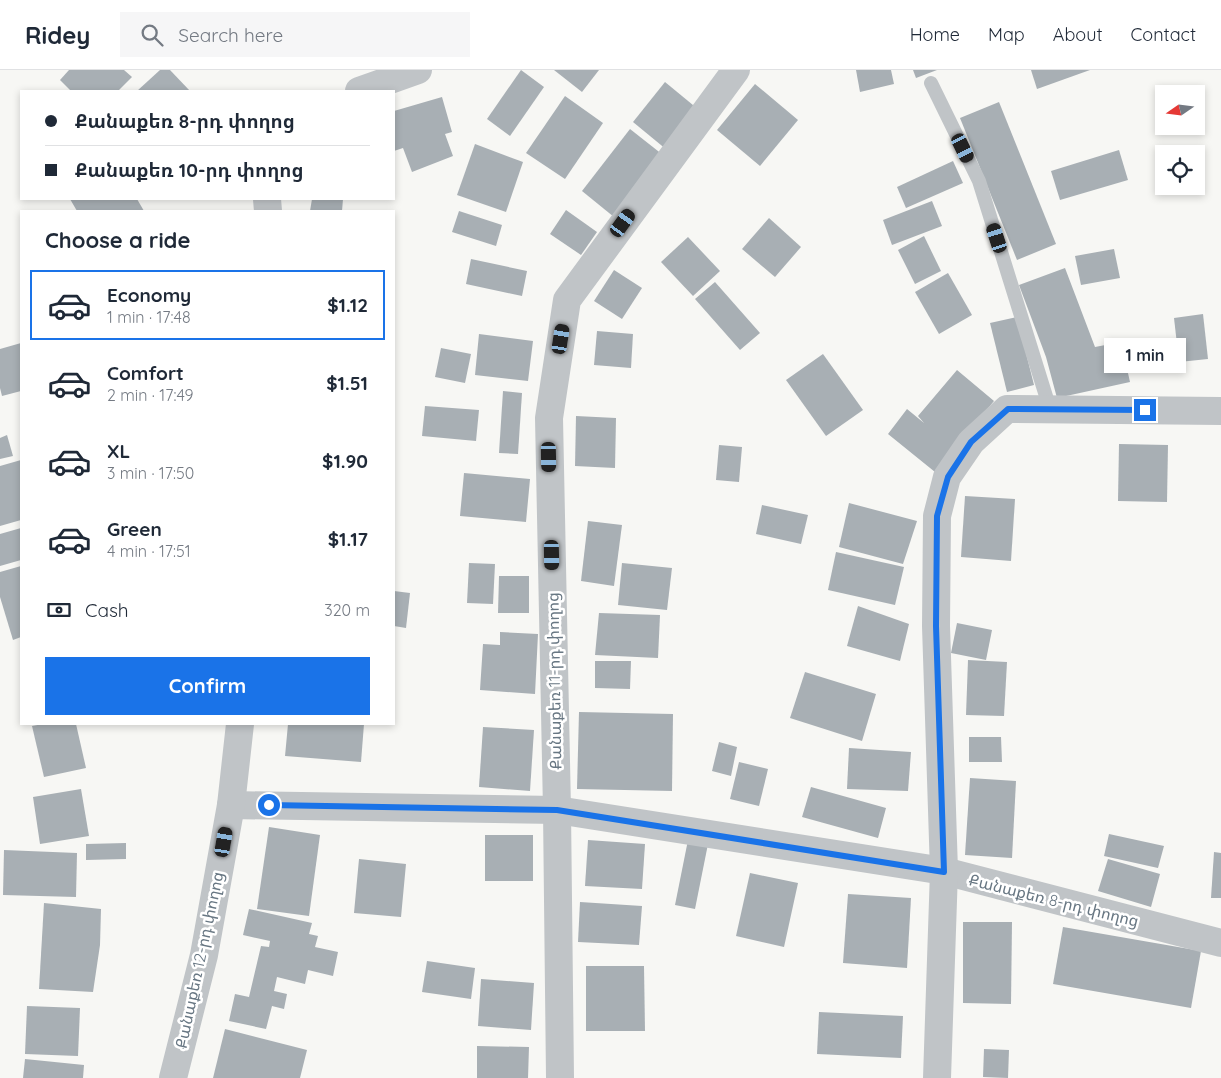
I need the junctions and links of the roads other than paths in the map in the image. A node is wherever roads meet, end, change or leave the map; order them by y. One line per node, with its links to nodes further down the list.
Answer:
1 (418, 70): 4 (street)
2 (736, 70): 9 (street, Քանաքեռ 11-րդ փողոց)
3 (931, 83): 5 (lane)
4 (362, 90)
5 (1050, 409): 6 (street); 10 (street)
6 (1221, 411)
7 (240, 725): 8 (street, Քանաքեռ 12-րդ փողոց)
8 (231, 805): 9 (street, Քանաքեռ 8-րդ փողոց); 12 (street, Քանաքեռ 12-րդ փողոց)
9 (557, 810): 10 (street, Քանաքեռ 8-րդ փողոց); 13 (street, Քանաքեռ 11-րդ փողոց)
10 (944, 872): 11 (street, Քանաքեռ 8-րդ փողոց); 14 (street)
11 (1221, 943)
12 (173, 1078)
13 (560, 1078)
14 (937, 1078)

